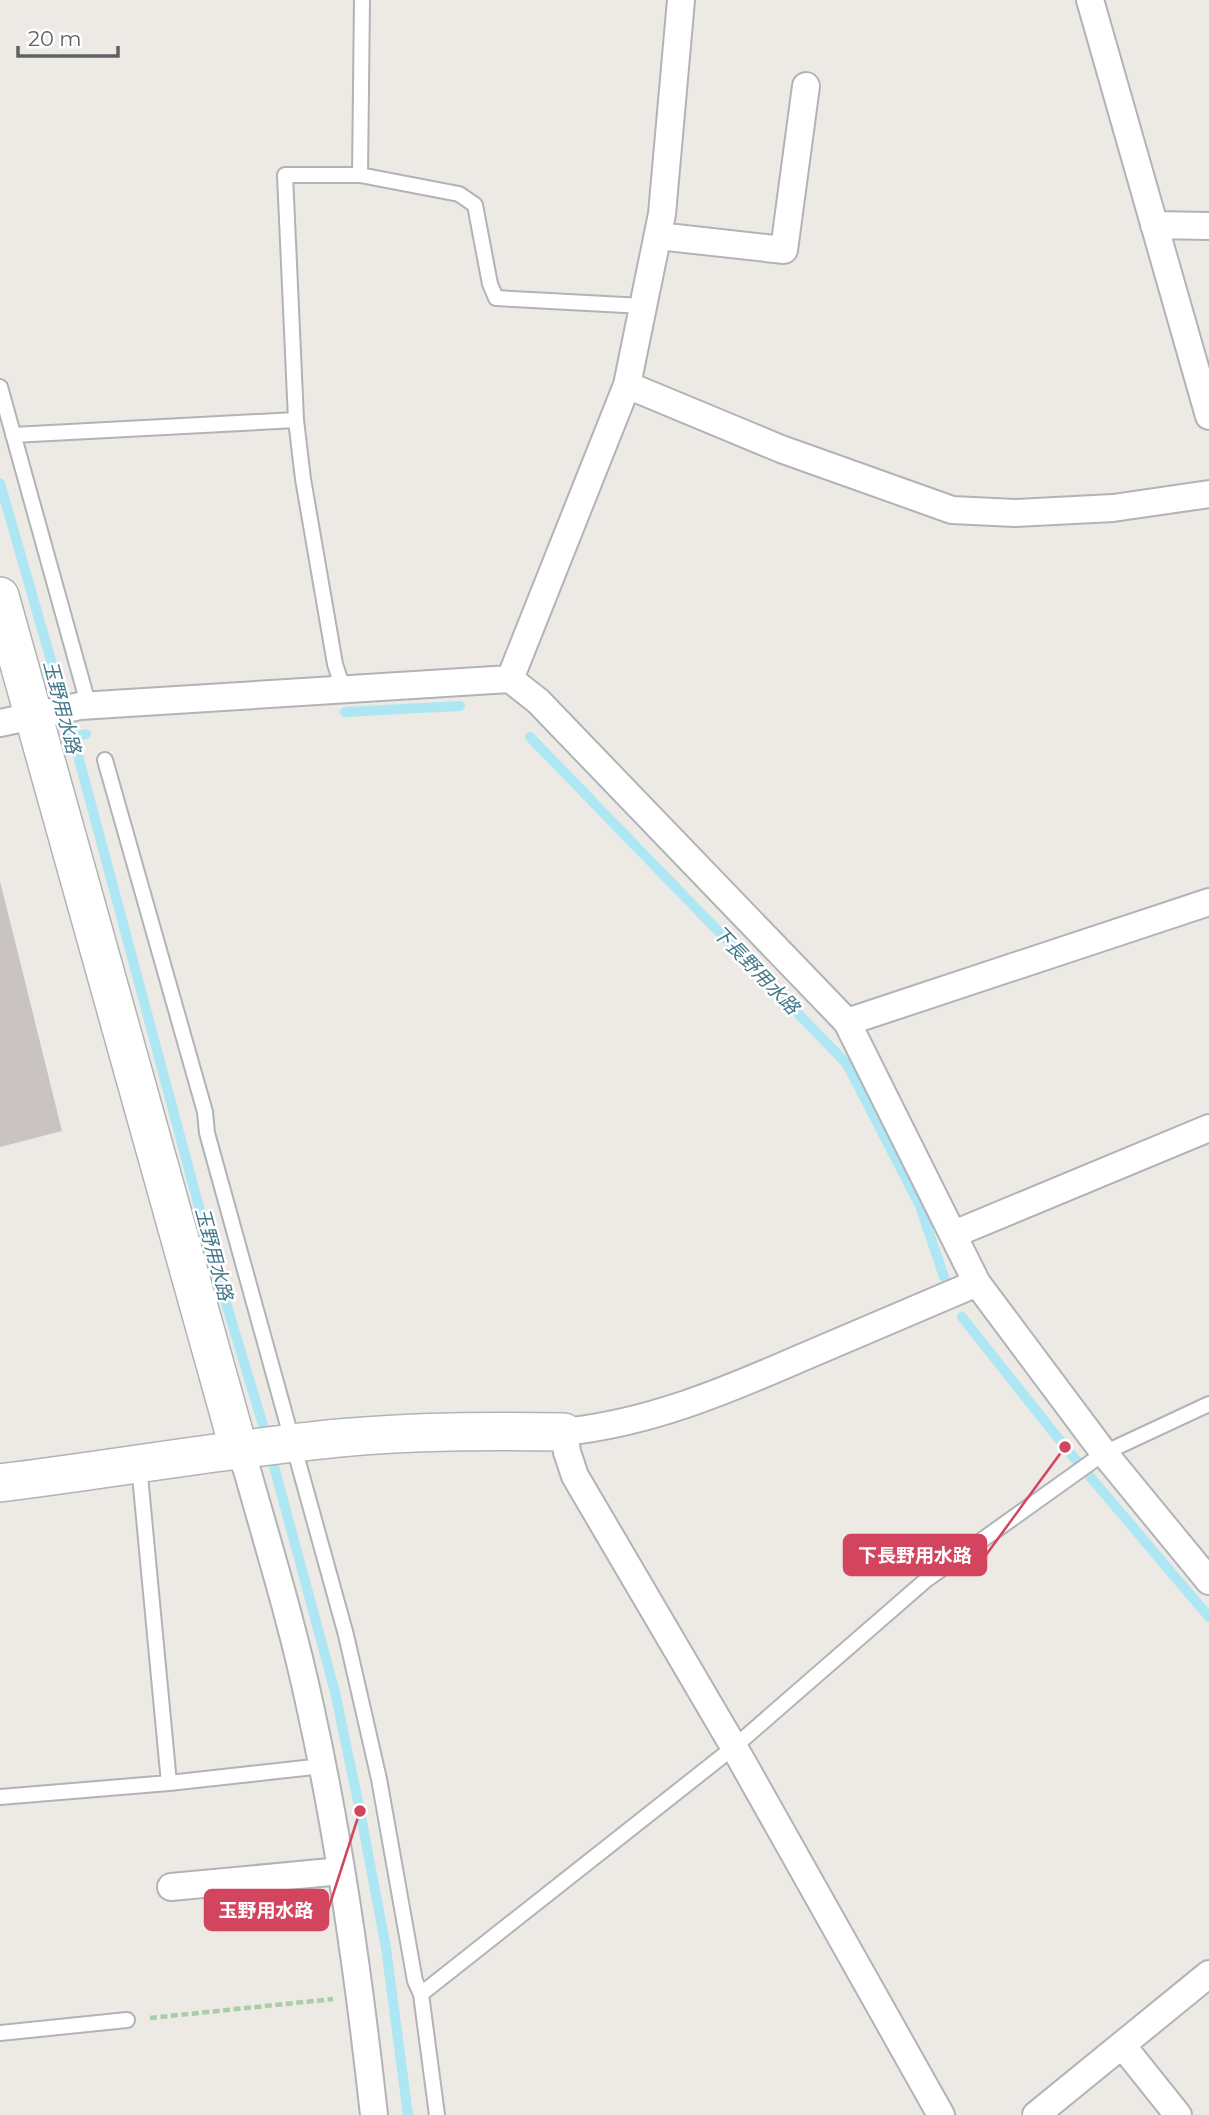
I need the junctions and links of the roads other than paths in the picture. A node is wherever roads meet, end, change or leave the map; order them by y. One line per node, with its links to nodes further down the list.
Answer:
1 (362, 0): 5 (lane)
2 (681, 0): 8 (street)
3 (1090, 0): 6 (street)
4 (806, 86): 8 (street)
5 (359, 174): 9 (lane); 13 (lane)
6 (1154, 225): 7 (street); 12 (street)
7 (1209, 226)
8 (658, 236): 9 (street)
9 (643, 306): 10 (street)
10 (627, 385): 15 (street); 17 (street)
11 (0, 387): 14 (lane)
12 (1209, 416)
13 (296, 420): 14 (lane); 18 (lane)
14 (13, 435): 19 (lane)
15 (1209, 494)
16 (0, 596): 20 (street)
17 (510, 679): 18 (street); 23 (street)
18 (343, 689): 19 (street)
19 (85, 707): 20 (street)
20 (28, 717): 29 (street)
21 (106, 760): 29 (lane)
22 (1209, 902): 23 (street)
23 (847, 1022): 25 (street)
24 (1209, 1128): 25 (street)
25 (954, 1234): 26 (street)
26 (977, 1283): 28 (street); 30 (street)
27 (1209, 1404): 30 (lane)
28 (564, 1432): 29 (street); 34 (street)
29 (266, 1446): 31 (street); 35 (street); 41 (lane)
30 (1098, 1458): 33 (street); 34 (lane)
31 (139, 1464): 32 (street); 36 (lane)
32 (0, 1483)
33 (1209, 1581)
34 (734, 1747): 41 (lane); 47 (street)
35 (323, 1766): 36 (lane); 38 (street)
36 (169, 1783): 37 (lane)
37 (0, 1797)
38 (341, 1871): 39 (street); 45 (street)
39 (171, 1887)
40 (1209, 1973): 44 (street)
41 (421, 1994): 46 (lane)
42 (127, 2020): 43 (lane)
43 (0, 2033)
44 (1122, 2045): 48 (street); 49 (street)
45 (374, 2115)
46 (437, 2115)
47 (941, 2115)
48 (1036, 2115)
49 (1178, 2115)

